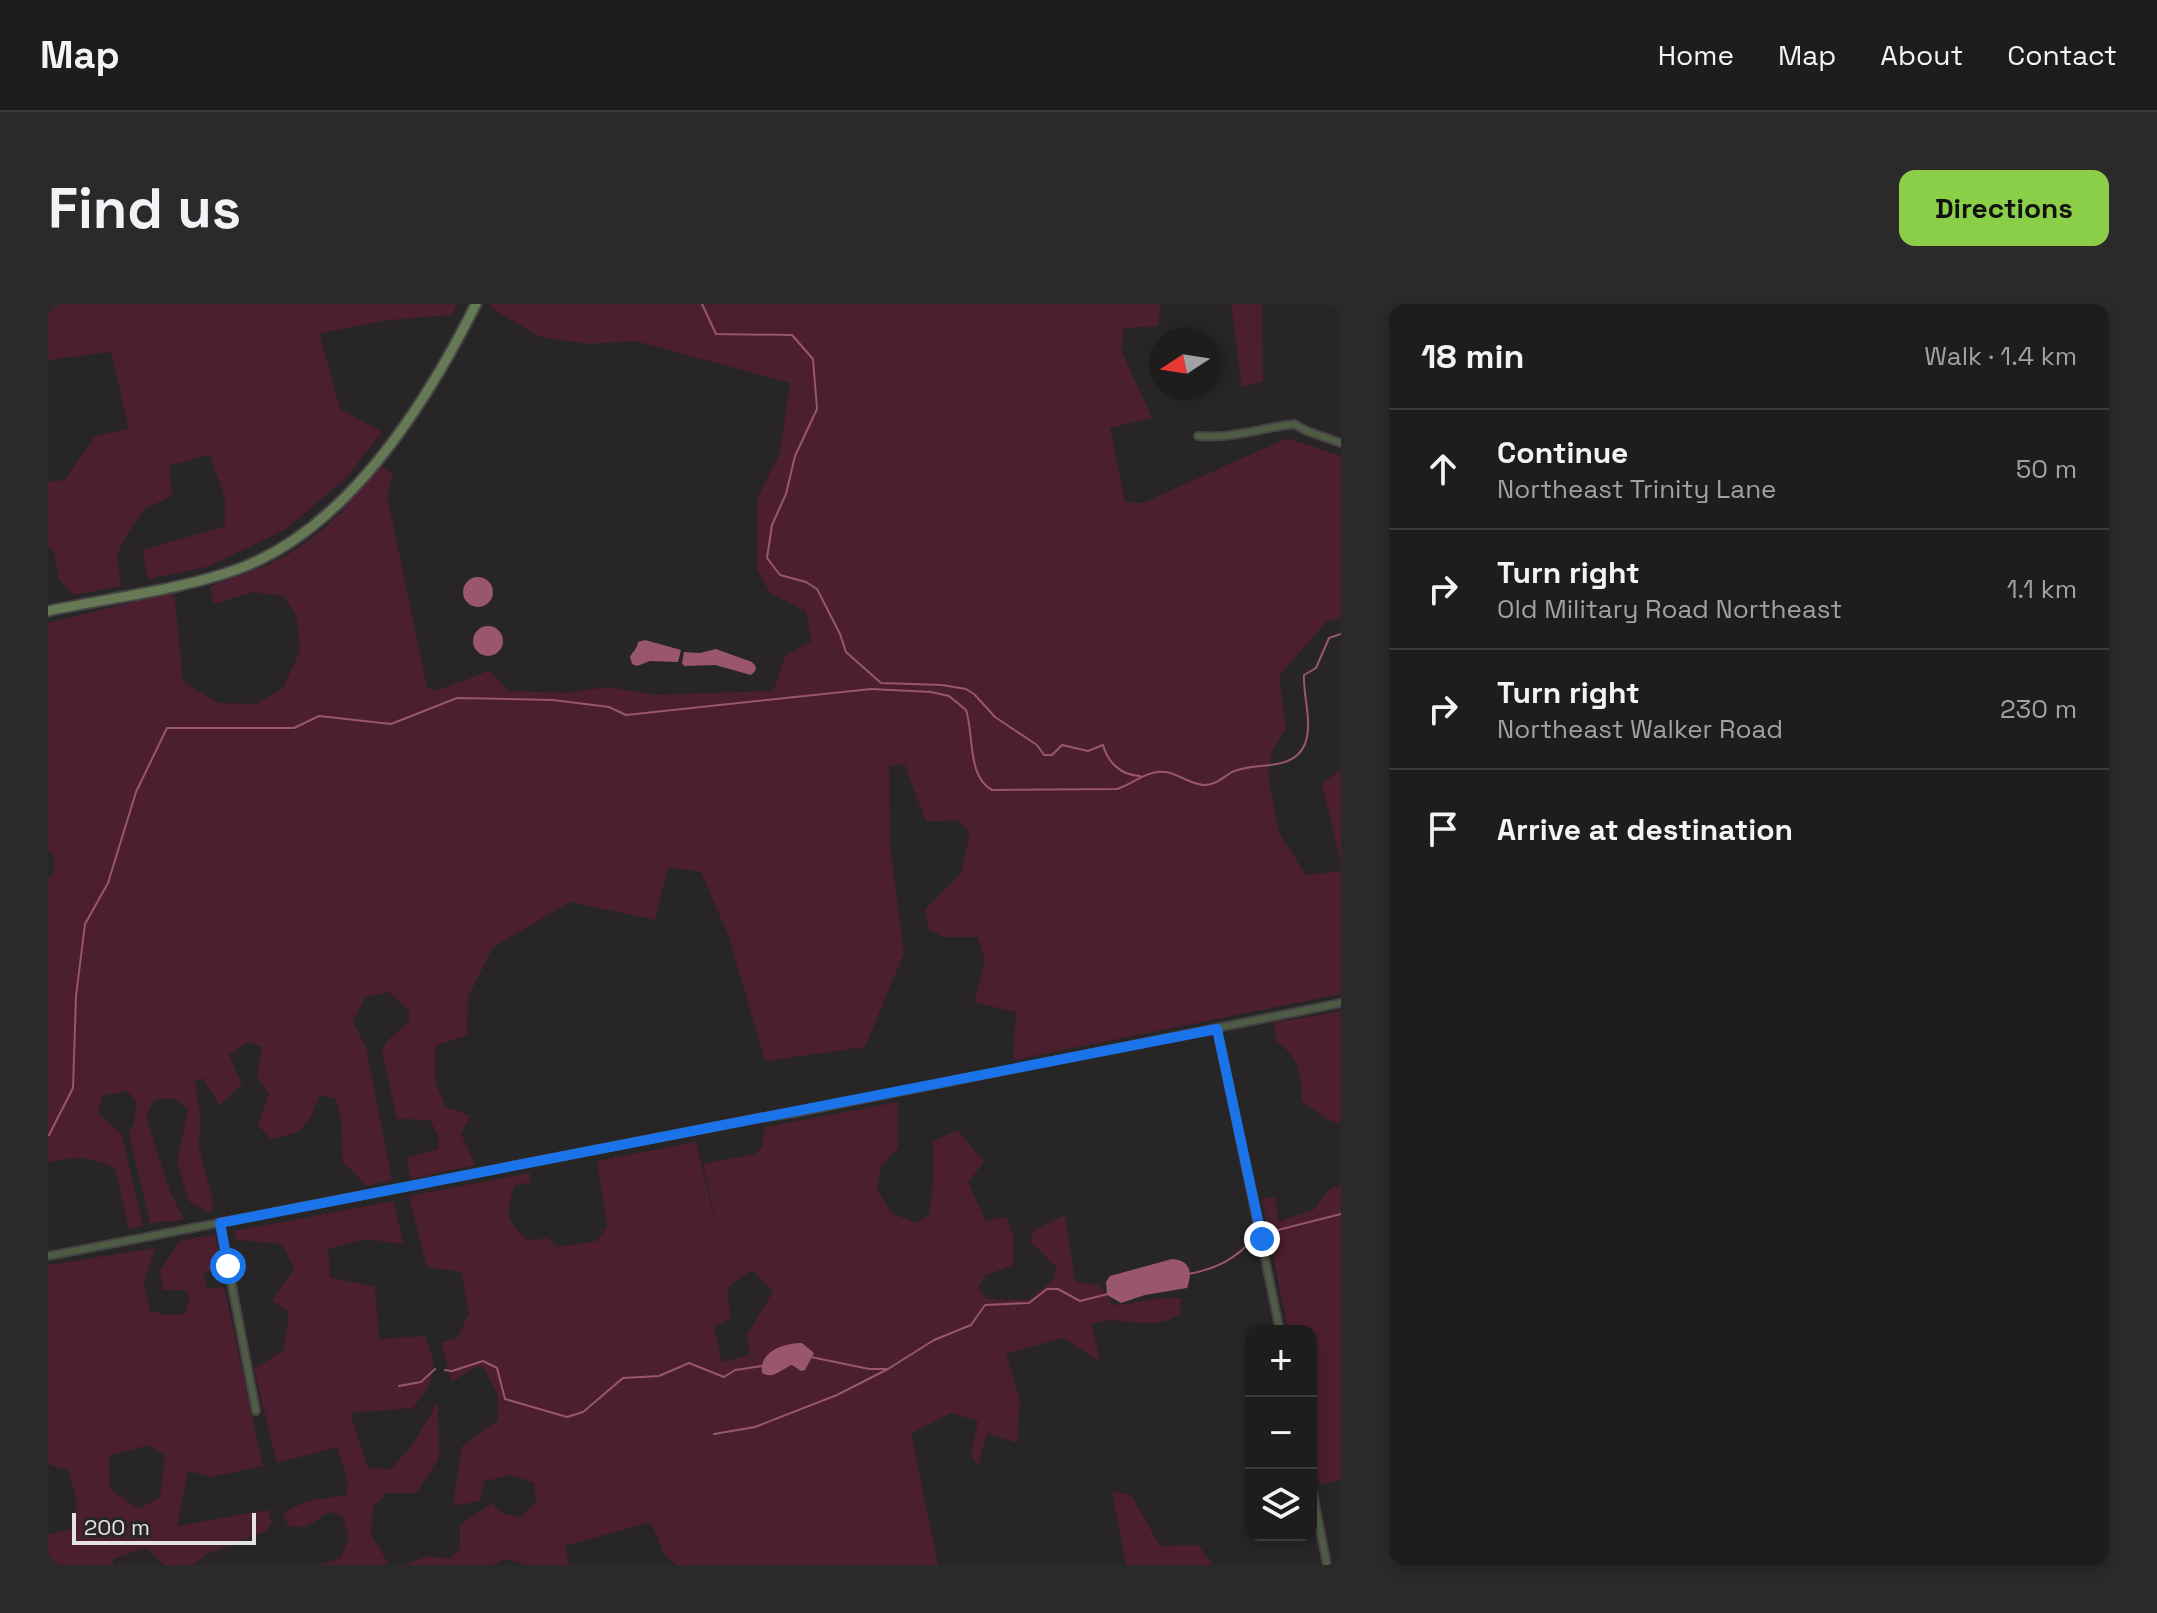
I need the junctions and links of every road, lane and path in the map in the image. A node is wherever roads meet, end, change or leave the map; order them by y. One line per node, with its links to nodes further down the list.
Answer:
1 (476, 304): 4 (main road)
2 (1198, 436): 3 (street)
3 (1341, 443)
4 (48, 611)
5 (1341, 1003): 6 (street)
6 (1217, 1029): 7 (street); 9 (street)
7 (220, 1223): 8 (street); 10 (street)
8 (48, 1256)
9 (1279, 1325)
10 (256, 1411)
11 (1317, 1514): 12 (street)
12 (1327, 1565)

